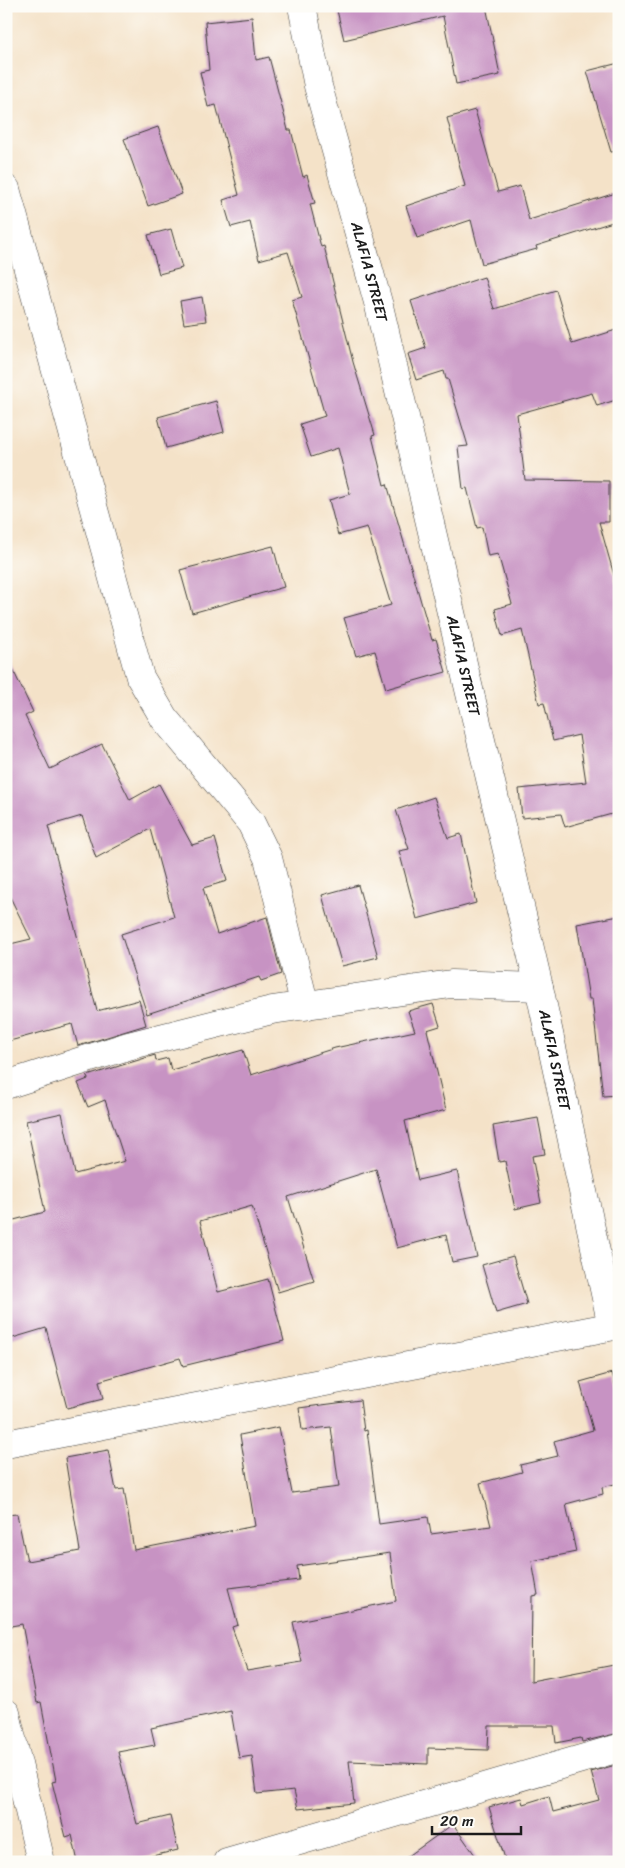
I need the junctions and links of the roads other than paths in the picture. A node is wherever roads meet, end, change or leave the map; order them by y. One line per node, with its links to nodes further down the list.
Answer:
1 (302, 6): 3 (street, ALAFIA STREET)
2 (6, 189): 4 (street)
3 (539, 986): 4 (street); 6 (street, ALAFIA STREET)
4 (305, 1006): 5 (street)
5 (6, 1085)
6 (615, 1325): 7 (street)
7 (6, 1444)
8 (6, 1714): 10 (street)
9 (619, 1748): 11 (street)
10 (41, 1862)
11 (227, 1862)

